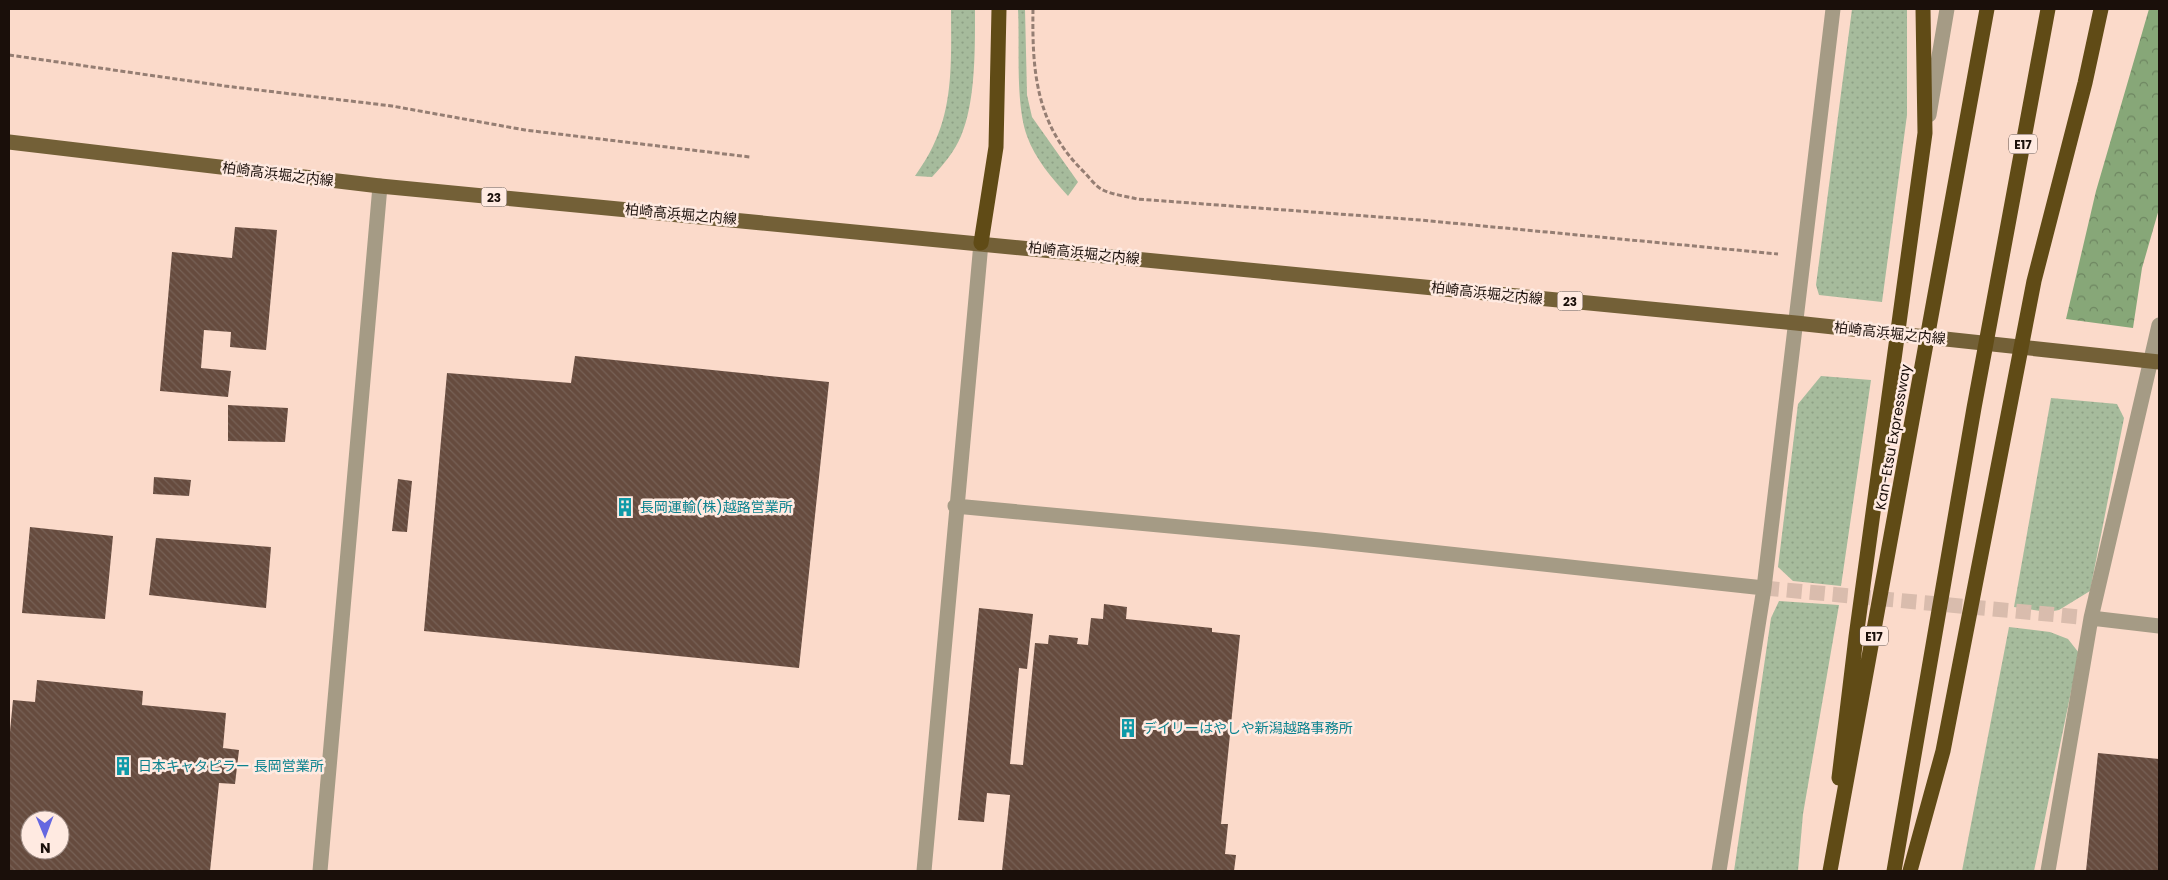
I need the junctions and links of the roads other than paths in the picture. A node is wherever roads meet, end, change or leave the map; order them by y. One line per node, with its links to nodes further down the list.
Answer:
1 (1833, 9): 12 (street)
2 (1923, 9): 8 (highway)
3 (1947, 9): 8 (street)
4 (1987, 9): 23 (highway, Kan-Etsu Expressway / E17)
5 (2048, 9): 24 (highway, E17)
6 (2100, 9): 25 (highway)
7 (998, 14): 11 (highway)
8 (1925, 133): 22 (highway)
9 (9, 142): 10 (main road, 柏崎高浜堀之内線 / 23)
10 (380, 186): 11 (main road, 柏崎高浜堀之内線 / 23); 19 (street)
11 (981, 243): 12 (main road, 柏崎高浜堀之内線 / 23); 15 (street)
12 (1796, 323): 14 (main road, 柏崎高浜堀之内線 / 23); 16 (street)
13 (2159, 325): 14 (street)
14 (2154, 362): 17 (street)
15 (955, 506): 16 (street); 20 (street)
16 (1764, 588): 21 (street)
17 (2091, 618): 18 (street); 26 (street)
18 (2159, 626)
19 (320, 871)
20 (924, 871)
21 (1719, 871)
22 (1826, 871)
23 (1830, 871)
24 (1894, 871)
25 (1910, 871)
26 (2048, 871)

